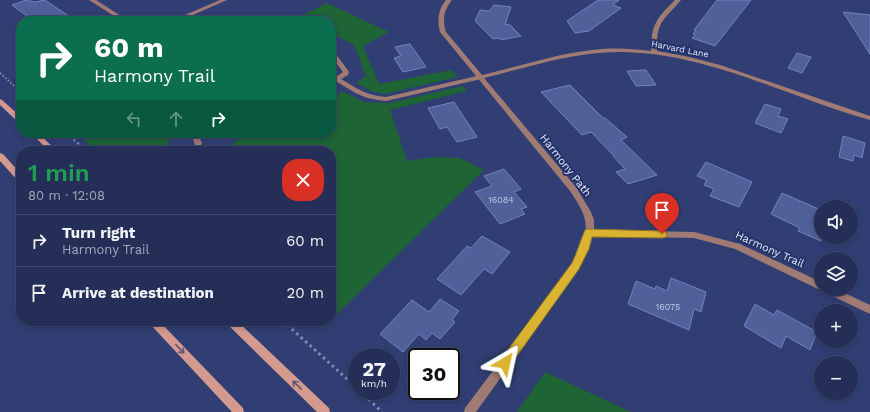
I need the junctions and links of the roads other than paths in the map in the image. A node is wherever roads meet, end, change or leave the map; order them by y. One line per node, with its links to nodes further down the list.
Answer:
1 (92, 0): 5 (street)
2 (224, 0): 6 (street)
3 (449, 0): 9 (street, Harmony Path)
4 (678, 0): 7 (street)
5 (118, 16)
6 (186, 16)
7 (654, 52): 9 (street, Harvard Lane); 14 (street, Harvard Lane)
8 (336, 58): 10 (street)
9 (481, 77): 11 (street, Harvard Lane); 21 (street, Harmony Path)
10 (336, 80)
11 (336, 82)
12 (0, 101): 13 (main road)
13 (16, 116)
14 (870, 118)
15 (39, 138): 18 (main road)
16 (196, 138): 17 (street)
17 (198, 143)
18 (48, 146)
19 (0, 156): 20 (main road)
20 (16, 173)
21 (588, 233): 22 (street, Harmony Trail); 29 (street, Harmony Path)
22 (814, 283)
23 (841, 296): 24 (street)
24 (870, 310)
25 (158, 326): 27 (main road, one-way to 27)
26 (235, 326): 28 (main road, one-way to 26)
27 (239, 412)
28 (325, 412)
29 (469, 412)

